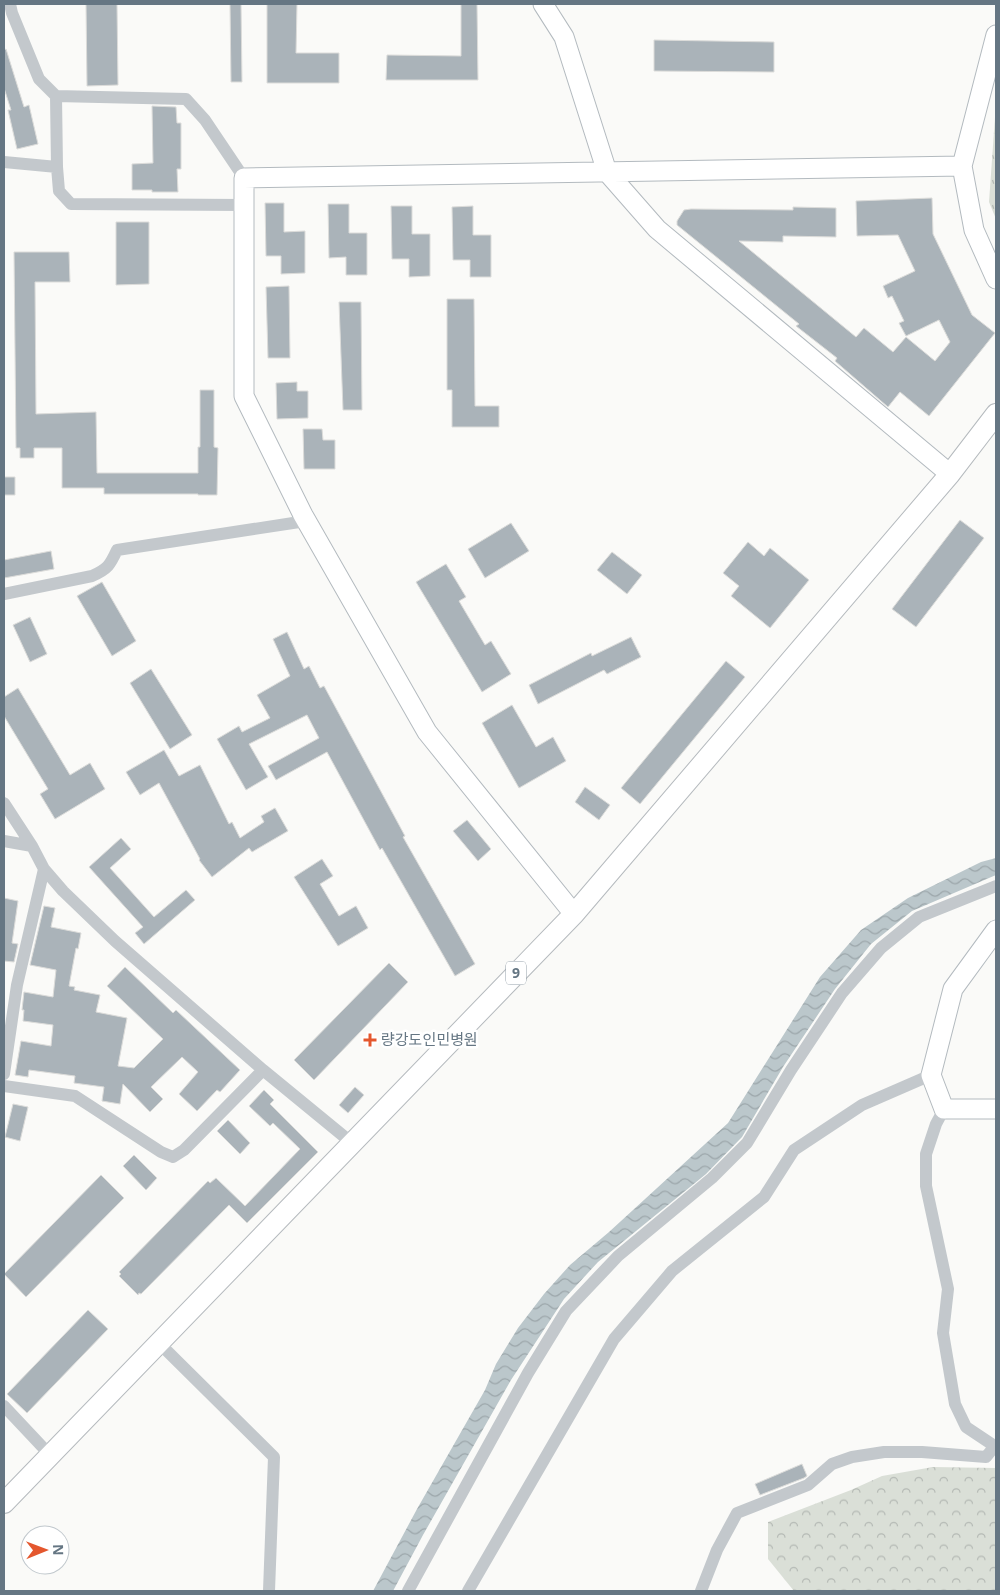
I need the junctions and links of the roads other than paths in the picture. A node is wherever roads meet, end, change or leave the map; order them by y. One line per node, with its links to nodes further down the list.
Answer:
1 (10, 4): 4 (street)
2 (543, 4): 8 (main road)
3 (996, 35): 6 (main road)
4 (56, 96): 7 (street); 9 (street)
5 (4, 162): 7 (street)
6 (962, 166): 8 (main road); 11 (main road)
7 (57, 167): 10 (street)
8 (607, 172): 9 (main road); 13 (main road)
9 (244, 178): 10 (main road)
10 (244, 205): 14 (main road)
11 (996, 279)
12 (996, 414): 13 (main road, 9)
13 (950, 474): 21 (main road, 9)
14 (306, 522): 15 (street); 21 (main road)
15 (4, 594)
16 (4, 803): 18 (street)
17 (4, 841): 18 (street)
18 (32, 846): 19 (street)
19 (44, 869): 24 (street); 25 (street)
20 (996, 886): 38 (street)
21 (574, 914): 31 (main road, 9)
22 (996, 930): 27 (main road)
23 (4, 983): 24 (street)
24 (17, 985): 26 (street)
25 (263, 1070): 28 (street); 31 (street)
26 (4, 1074)
27 (931, 1075): 29 (main road); 39 (street)
28 (4, 1086)
29 (944, 1109): 30 (main road); 34 (street)
30 (996, 1110)
31 (352, 1143): 32 (main road, 9)
32 (159, 1343): 35 (main road, 9); 37 (street)
33 (4, 1406): 35 (street)
34 (995, 1447): 40 (street)
35 (50, 1455): 36 (main road, 9)
36 (4, 1503)
37 (269, 1591)
38 (408, 1591)
39 (468, 1591)
40 (702, 1591)

